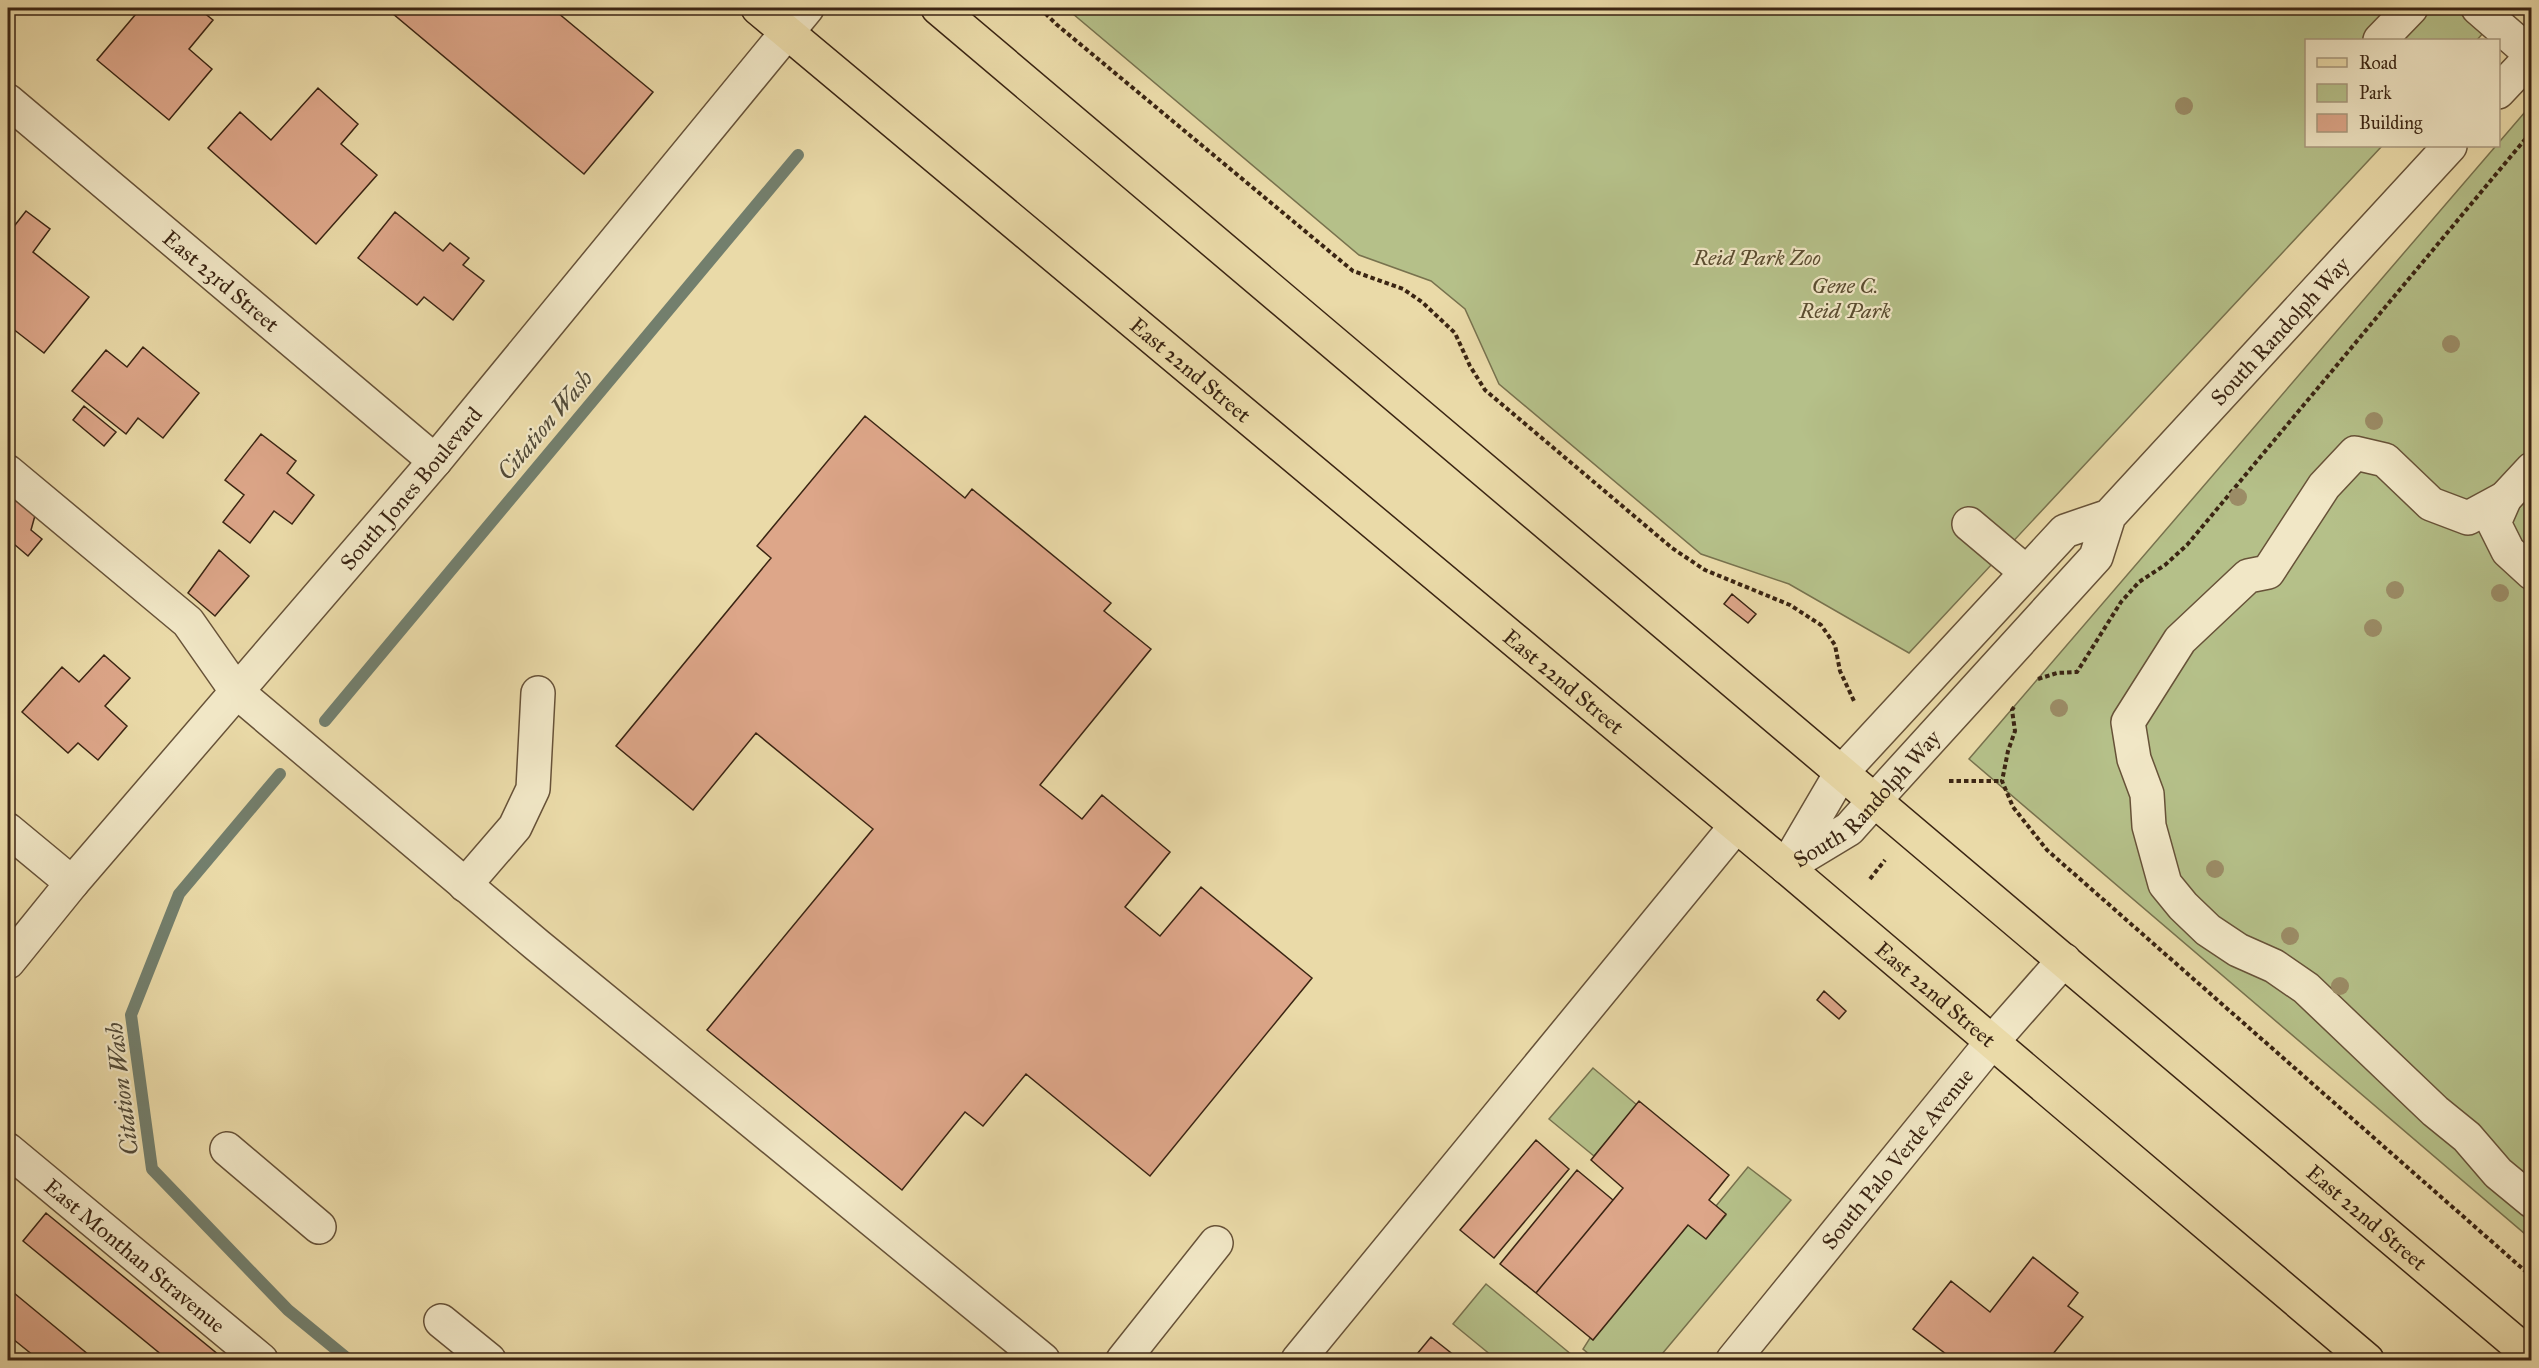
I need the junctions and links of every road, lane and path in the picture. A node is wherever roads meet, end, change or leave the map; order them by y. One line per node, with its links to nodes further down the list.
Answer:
1 (758, 8): 6 (main road, East 22nd Street)
2 (938, 8): 26 (main road, East 22nd Street)
3 (1040, 8): 24 (path)
4 (2411, 8): 7 (street)
5 (2478, 8): 8 (street)
6 (797, 20): 13 (street, South Jones Boulevard); 30 (main road, East 22nd Street)
7 (2381, 39)
8 (2532, 55): 9 (street)
9 (2500, 91)
10 (8, 101): 13 (street, East 23rd Street)
11 (2532, 131): 21 (path)
12 (2449, 147): 17 (street, South Randolph Way)
13 (435, 460): 22 (street, South Jones Boulevard)
14 (2532, 469): 16 (street)
15 (8, 472): 22 (street)
16 (2505, 498): 20 (street); 42 (street)
17 (2109, 516): 19 (street, South Randolph Way); 29 (street, South Randolph Way)
18 (1970, 524): 19 (street)
19 (2026, 572): 26 (street, South Randolph Way)
20 (2532, 573)
21 (2032, 681)
22 (237, 692): 35 (street, South Jones Boulevard); 36 (street)
23 (538, 693): 36 (street)
24 (1854, 700)
25 (2018, 700): 28 (path)
26 (1840, 773): 29 (main road, East 22nd Street); 33 (street, South Randolph Way)
27 (1949, 781): 28 (path)
28 (2002, 781): 45 (path)
29 (1874, 801): 33 (street, South Randolph Way); 37 (main road, East 22nd Street)
30 (1736, 826): 33 (main road, East 22nd Street); 52 (street)
31 (8, 830): 35 (street)
32 (1885, 861): 34 (path)
33 (1786, 867): 39 (main road, East 22nd Street)
34 (1870, 879)
35 (72, 883): 38 (street, South Jones Boulevard)
36 (465, 885): 50 (street)
37 (2064, 960): 39 (street, South Palo Verde Avenue); 47 (main road, East 22nd Street)
38 (8, 962)
39 (1991, 1042): 53 (street, South Palo Verde Avenue); 54 (main road, East 22nd Street)
40 (227, 1149): 43 (street)
41 (8, 1150): 48 (street, East Monthan Stravenue)
42 (2532, 1201)
43 (319, 1227)
44 (1216, 1243): 51 (street)
45 (2532, 1277)
46 (441, 1322): 49 (street)
47 (2532, 1357)
48 (261, 1360)
49 (489, 1360)
50 (1043, 1360)
51 (1123, 1360)
52 (1298, 1360)
53 (1733, 1360)
54 (2367, 1360)

